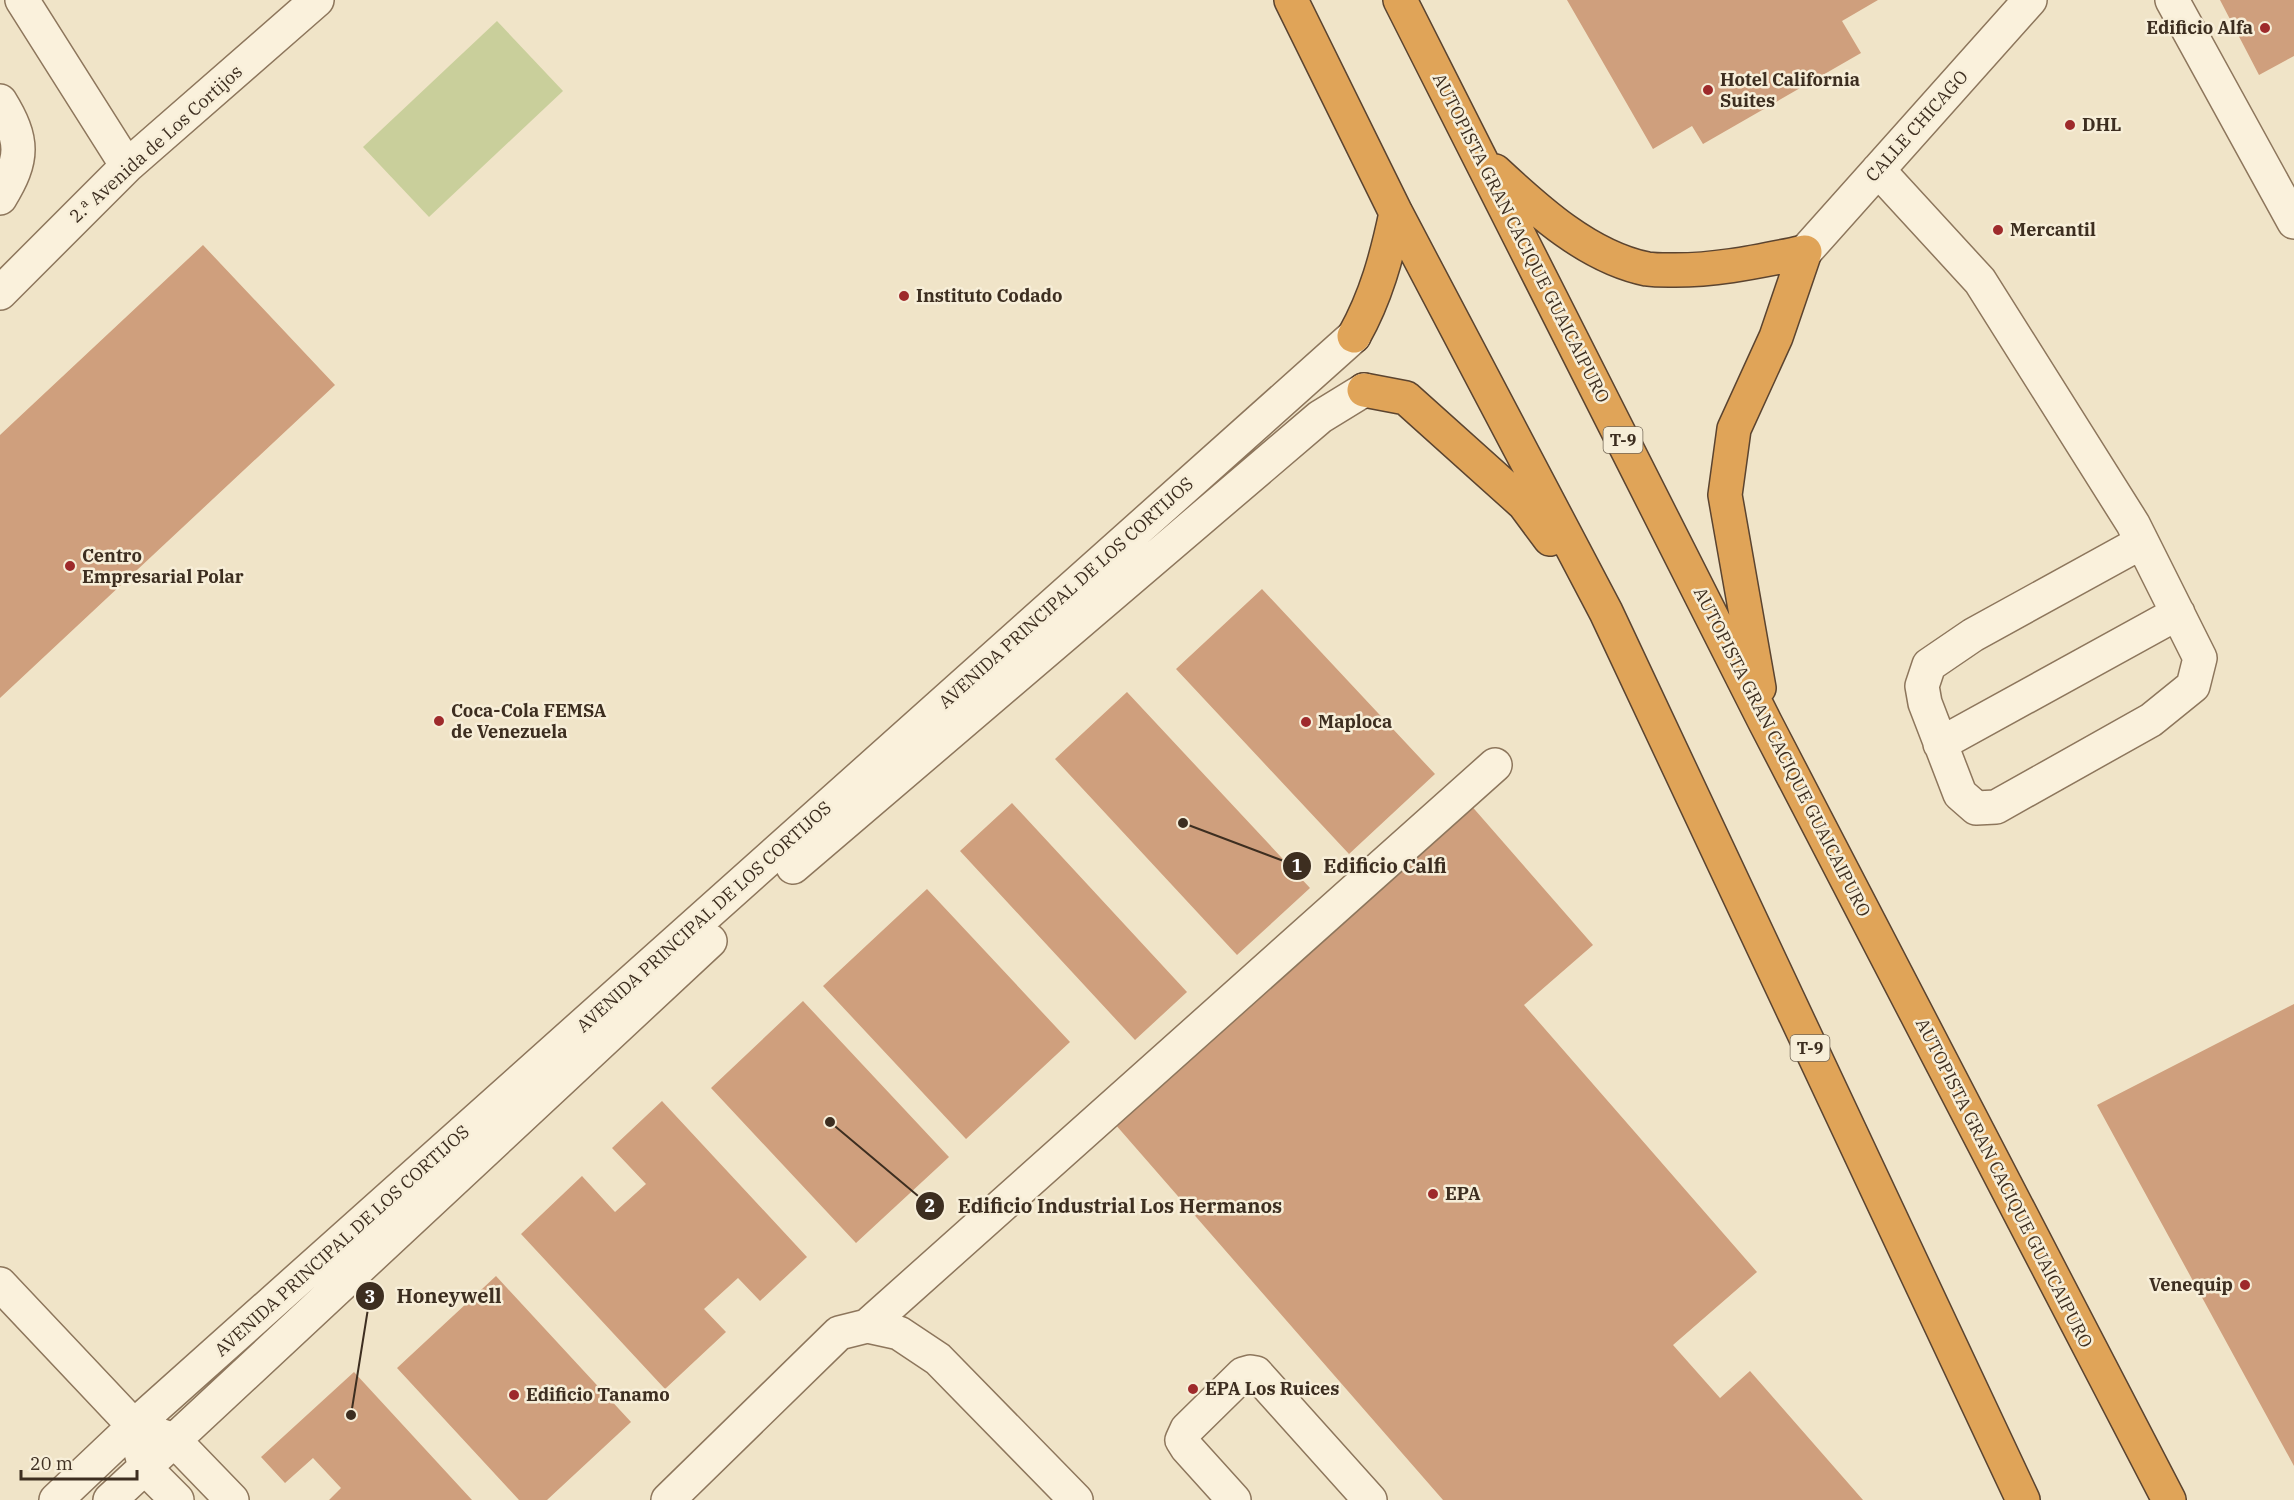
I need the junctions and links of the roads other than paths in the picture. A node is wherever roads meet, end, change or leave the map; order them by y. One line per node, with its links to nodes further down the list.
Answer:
1 (22, 0): 9 (street)
2 (317, 0): 9 (street, 2.ª Avenida de Los Cortijos)
3 (1291, 0): 12 (highway, T-9)
4 (1400, 0): 8 (highway, AUTOPISTA GRAN CACIQUE GUAICAIPURO / T-9)
5 (2030, 0): 10 (street, CALLE CHICAGO)
6 (2172, 0): 13 (street)
7 (0, 101): 11 (street)
8 (1480, 158): 14 (highway); 21 (highway, AUTOPISTA GRAN CACIQUE GUAICAIPURO / T-9)
9 (127, 166): 15 (street, 2.ª Avenida de Los Cortijos)
10 (1878, 170): 14 (street, CALLE CHICAGO); 18 (street)
11 (0, 198)
12 (1396, 213): 16 (highway); 19 (highway, T-9)
13 (2294, 222)
14 (1805, 252): 21 (highway)
15 (0, 292)
16 (1354, 336): 26 (street, AVENIDA PRINCIPAL DE LOS CORTIJOS)
17 (1364, 390): 19 (highway); 27 (street, AVENIDA PRINCIPAL DE LOS CORTIJOS)
18 (2142, 542): 20 (street); 22 (street)
19 (1606, 612): 29 (highway, T-9)
20 (2178, 614): 22 (street); 22 (street)
21 (1765, 722): 38 (highway, AUTOPISTA GRAN CACIQUE GUAICAIPURO / T-9)
22 (1940, 744)
23 (1496, 765): 25 (street)
24 (0, 1284): 26 (street)
25 (867, 1326): 34 (street); 35 (street)
26 (134, 1426): 27 (street); 28 (street); 30 (street, AVENIDA PRINCIPAL DE LOS CORTIJOS)
27 (174, 1440): 28 (street, AVENIDA PRINCIPAL DE LOS CORTIJOS); 33 (street)
28 (145, 1468): 31 (street, AVENIDA PRINCIPAL DE LOS CORTIJOS); 32 (street)
29 (2018, 1494)
30 (56, 1500)
31 (111, 1500)
32 (177, 1500)
33 (232, 1500)
34 (668, 1500)
35 (1076, 1500)
36 (1234, 1500): 37 (street)
37 (1370, 1500)
38 (2169, 1500)

